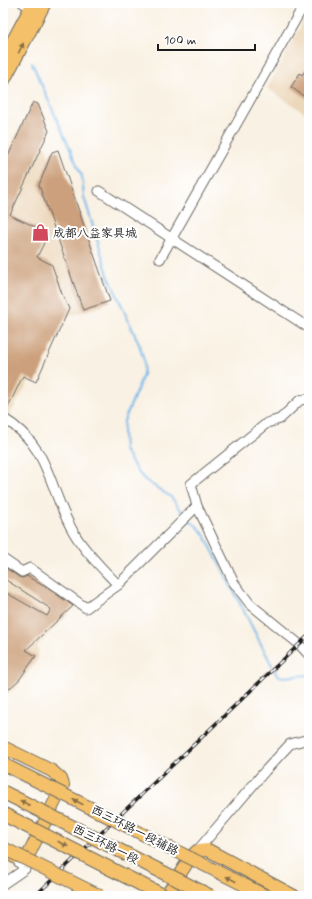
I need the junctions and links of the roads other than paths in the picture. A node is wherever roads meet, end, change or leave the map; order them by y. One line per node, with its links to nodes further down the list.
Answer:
1 (45, 3): 5 (main road, one-way to 1)
2 (305, 3): 7 (street)
3 (29, 4): 4 (main road)
4 (3, 59)
5 (3, 82)
6 (99, 191): 7 (street)
7 (172, 238): 8 (street); 9 (street)
8 (160, 260)
9 (309, 328)
10 (309, 399): 12 (street)
11 (3, 418): 14 (street)
12 (197, 506): 14 (street); 15 (street)
13 (3, 559): 14 (street)
14 (118, 585)
15 (309, 655)
16 (309, 739): 22 (street)
17 (3, 747): 24 (main road)
18 (3, 764): 29 (main road, 西三环路一段辅路, one-way to 18, bridge)
19 (3, 792): 28 (highway, 西三环路一段, one-way to 19, bridge)
20 (3, 814): 27 (highway, 西三环路一段, one-way to 27, bridge)
21 (3, 848): 26 (main road, bridge)
22 (197, 850): 27 (main road); 30 (main road)
23 (3, 854): 24 (main road)
24 (15, 858): 25 (street)
25 (3, 884)
26 (100, 896)
27 (165, 896)
28 (210, 896)
29 (266, 896)
30 (294, 896)

